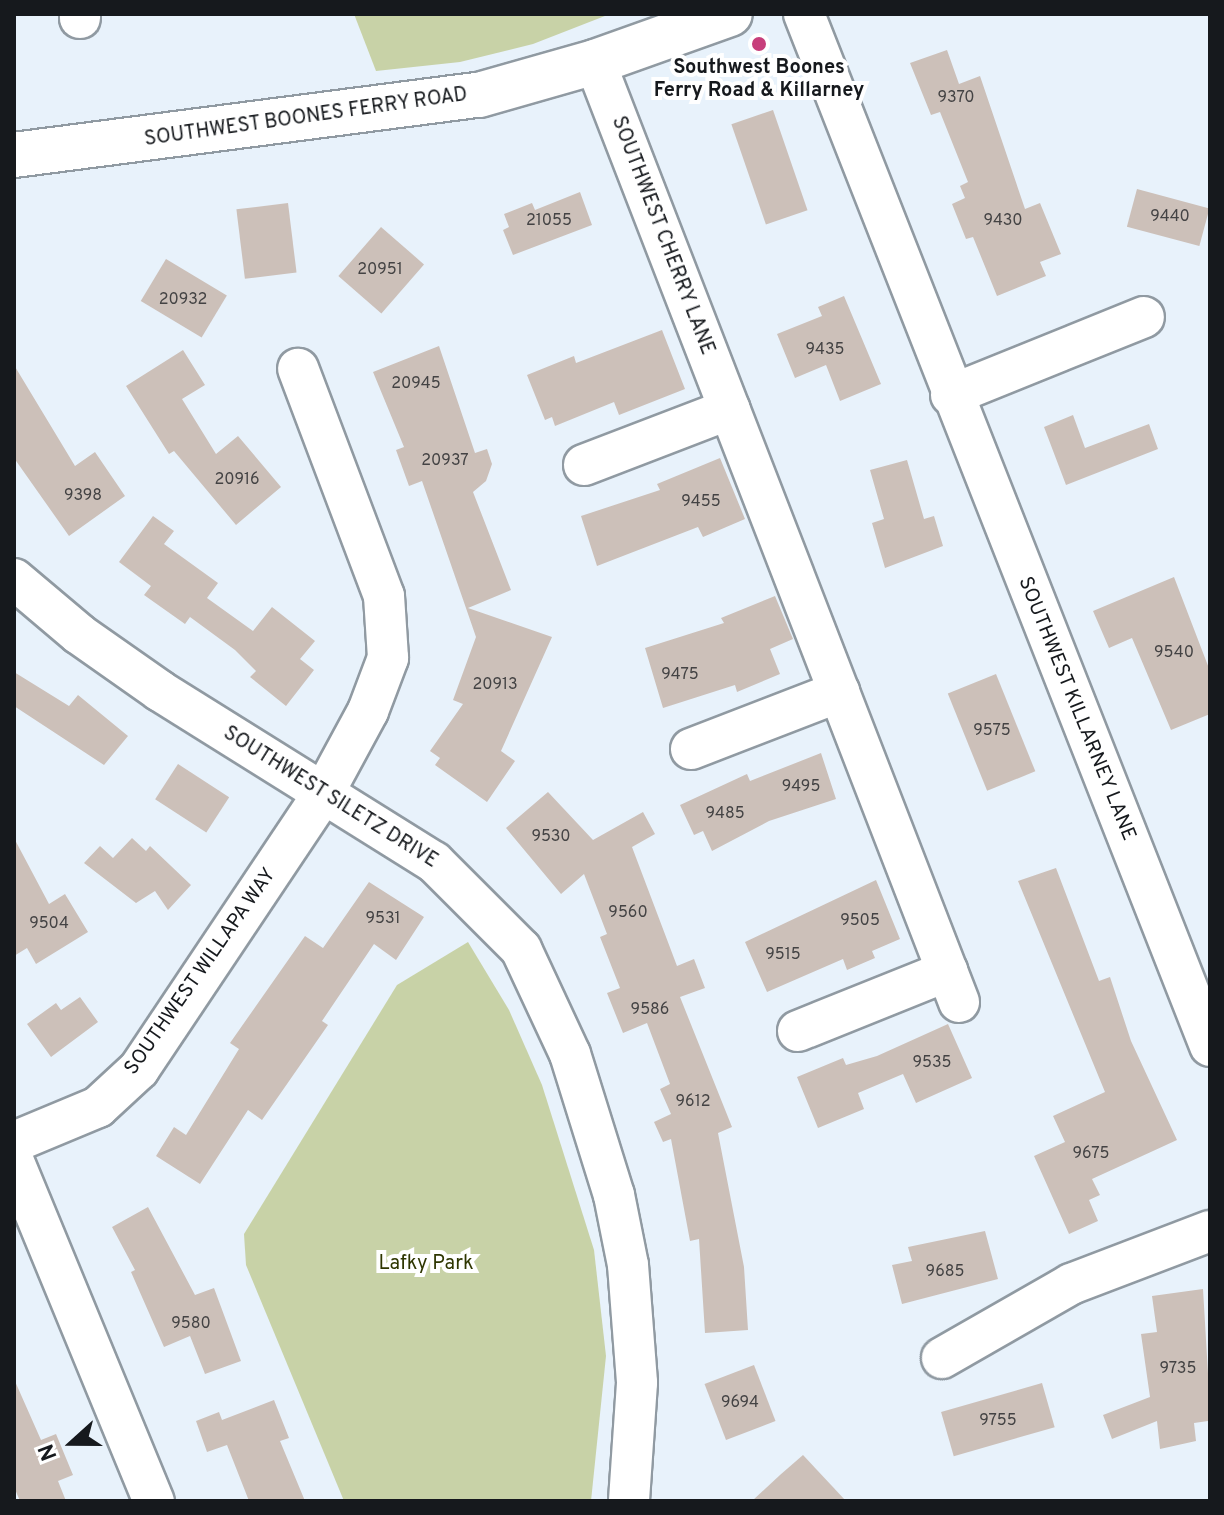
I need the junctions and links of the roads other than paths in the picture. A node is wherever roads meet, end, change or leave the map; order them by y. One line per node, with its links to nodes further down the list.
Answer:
1 (730, 14): 3 (main road, SOUTHWEST BOONES FERRY ROAD)
2 (804, 14): 7 (street, SOUTHWEST KILLARNEY LANE)
3 (595, 62): 4 (main road, SOUTHWEST BOONES FERRY ROAD); 8 (street, SOUTHWEST CHERRY LANE)
4 (14, 155)
5 (1144, 317): 7 (street)
6 (298, 369): 13 (street, SOUTHWEST WILLAPA WAY)
7 (951, 395): 14 (street, SOUTHWEST KILLARNEY LANE)
8 (730, 409): 9 (street); 11 (street, SOUTHWEST CHERRY LANE)
9 (584, 465)
10 (14, 579): 13 (street, SOUTHWEST SILETZ DRIVE)
11 (839, 692): 12 (street); 15 (street, SOUTHWEST CHERRY LANE)
12 (691, 749)
13 (322, 796): 16 (street, SOUTHWEST WILLAPA WAY); 21 (street, SOUTHWEST SILETZ DRIVE)
14 (1207, 1030)
15 (798, 1031)
16 (14, 1142)
17 (14, 1162): 20 (street)
18 (1210, 1231): 19 (street)
19 (942, 1358)
20 (154, 1501)
21 (629, 1501)

